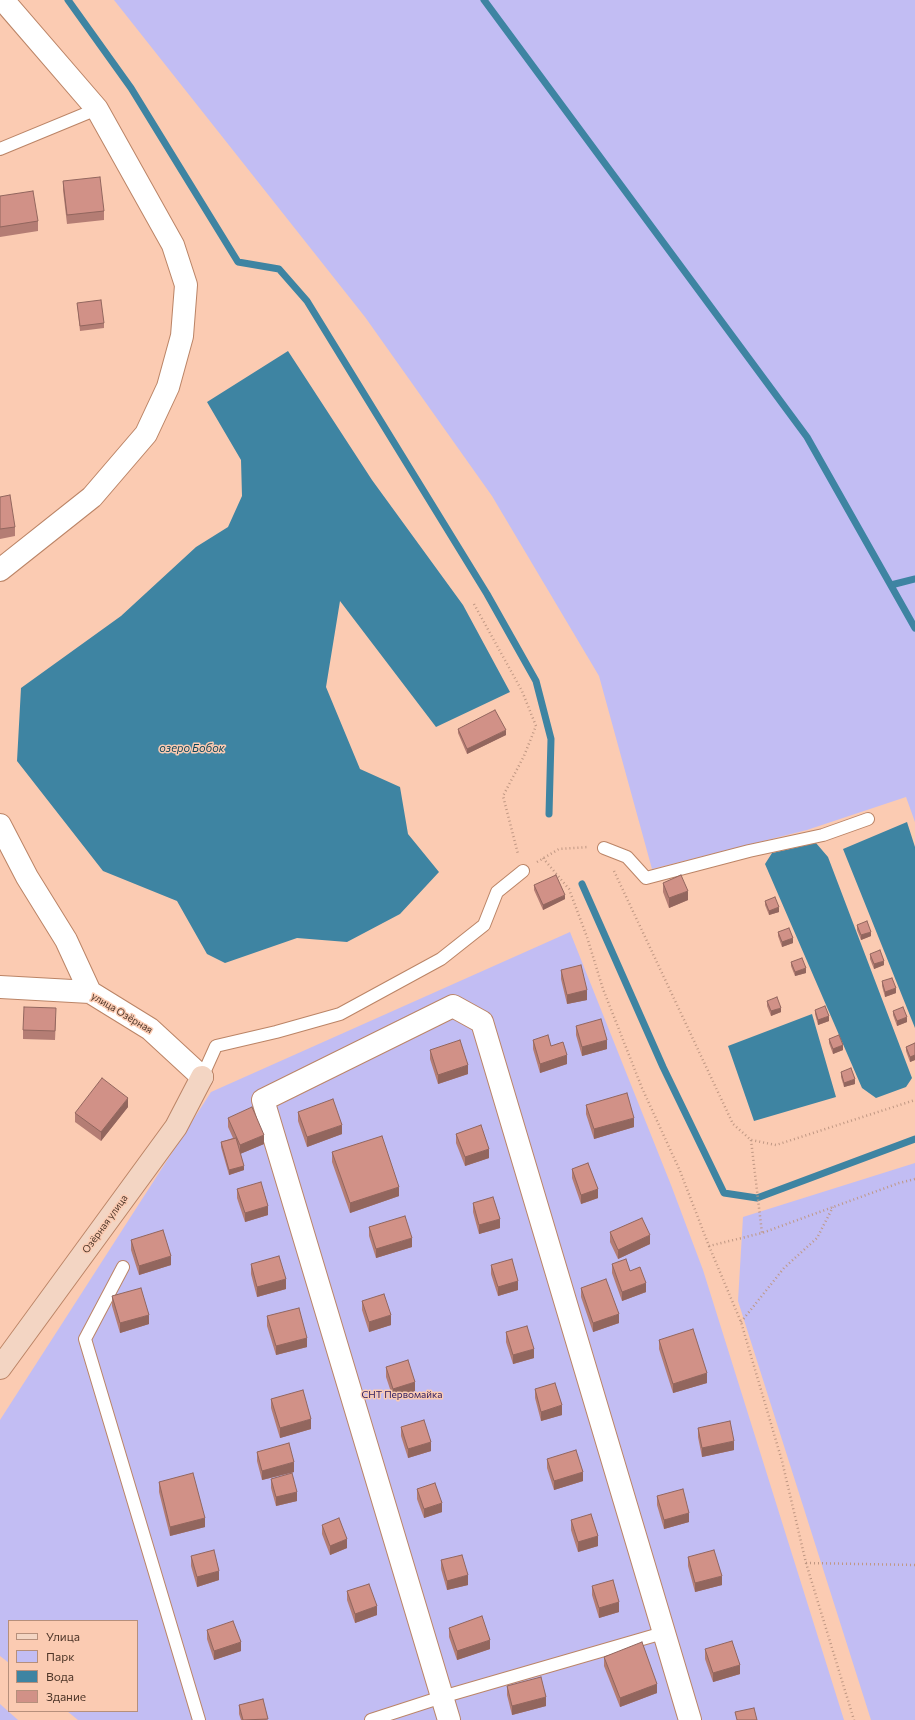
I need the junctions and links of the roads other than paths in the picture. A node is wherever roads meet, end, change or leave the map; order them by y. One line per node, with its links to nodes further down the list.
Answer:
1 (3, 0): 2 (street)
2 (97, 109): 3 (lane); 4 (street)
3 (0, 149)
4 (0, 570)
5 (868, 818): 7 (lane)
6 (0, 825): 10 (street)
7 (604, 848)
8 (523, 871): 11 (lane)
9 (0, 987): 10 (street, улица Озёрная)
10 (90, 992): 11 (street, улица Озёрная)
11 (202, 1077): 13 (street, Озёрная улица)
12 (122, 1267): 16 (lane)
13 (0, 1368)
14 (663, 1633): 15 (lane); 15 (street); 19 (street)
15 (442, 1697): 17 (lane); 18 (street)
16 (199, 1720)
17 (372, 1720)
18 (449, 1720)
19 (690, 1720)

